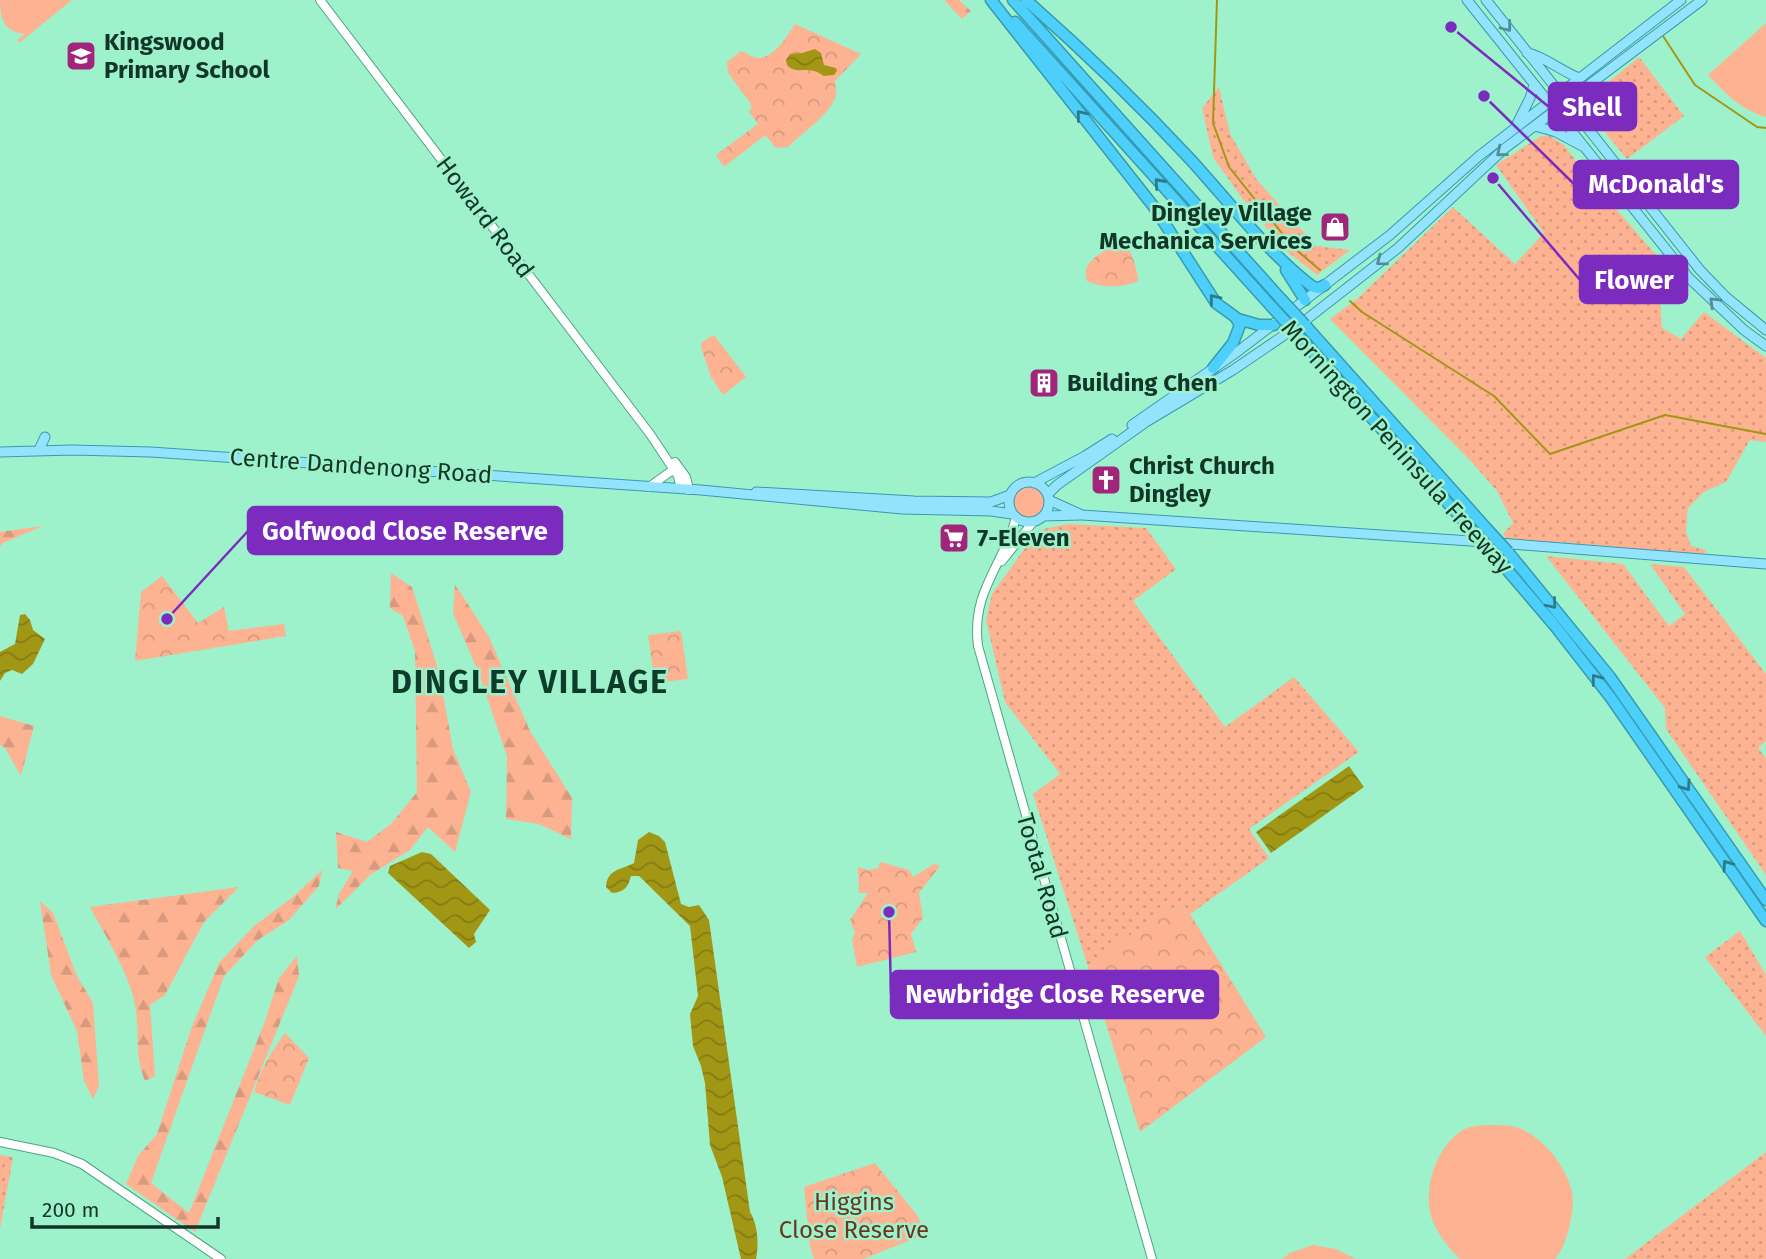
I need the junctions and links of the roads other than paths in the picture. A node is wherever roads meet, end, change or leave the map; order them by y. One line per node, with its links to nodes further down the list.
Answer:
1 (320, 0): 29 (main road, Howard Road)
2 (992, 0): 22 (highway, Mornington Peninsula Freeway, one-way to 2); 23 (highway, one-way to 2)
3 (1013, 0): 22 (highway, Mornington Peninsula Freeway)
4 (1026, 0): 19 (highway)
5 (1486, 0): 9 (main road, one-way to 9)
6 (1681, 0): 10 (main road)
7 (1702, 0): 13 (main road)
8 (1471, 3): 11 (main road)
9 (1527, 53): 10 (main road); 12 (main road)
10 (1579, 78): 12 (main road)
11 (1534, 85): 14 (main road); 17 (main road)
12 (1560, 94): 13 (main road); 14 (main road)
13 (1567, 102): 15 (main road); 26 (main road)
14 (1549, 103): 15 (main road); 16 (main road)
15 (1555, 111): 16 (main road); 18 (main road)
16 (1534, 122): 17 (main road); 18 (main road); 25 (main road, one-way to 25)
17 (1514, 129): 20 (main road)
18 (1584, 146): 27 (main road, one-way to 18)
19 (1274, 253): 20 (highway); 21 (highway)
20 (1325, 285): 21 (main road)
21 (1306, 300): 24 (main road); 25 (main road)
22 (1276, 302): 25 (highway, Mornington Peninsula Freeway, bridge)
23 (1236, 318): 24 (highway); 28 (highway)
24 (1274, 325): 25 (main road); 28 (main road)
25 (1301, 326): 39 (main road); 46 (highway, Mornington Peninsula Freeway, one-way to 46, bridge); 47 (highway, Mornington Peninsula Freeway, one-way to 25, bridge)
26 (1766, 330)
27 (1766, 346)
28 (1213, 368): 34 (main road)
29 (650, 434): 33 (main road, Howard Road); 36 (main road, Howard Road)
30 (45, 437): 31 (main road)
31 (39, 450): 32 (main road, Centre Dandenong Road); 35 (main road, Centre Dandenong Road)
32 (0, 452)
33 (674, 469): 35 (main road); 36 (main road, Howard Road)
34 (1034, 482): 38 (main road); 39 (main road)
35 (649, 487): 36 (main road, Centre Dandenong Road)
36 (685, 489): 37 (main road, Centre Dandenong Road)
37 (723, 492): 38 (main road, Centre Dandenong Road); 41 (main road, Centre Dandenong Road)
38 (1010, 495): 41 (main road)
39 (1048, 497): 40 (main road); 42 (main road)
40 (1082, 515): 42 (main road); 44 (main road)
41 (1014, 516): 43 (main road); 45 (main road, Tootal Road)
42 (1043, 516): 43 (main road)
43 (1033, 522): 45 (main road, Tootal Road)
44 (1766, 564)
45 (993, 573): 50 (main road, Tootal Road)
46 (1766, 900)
47 (1766, 921)
48 (0, 1142): 49 (main road)
49 (222, 1259)
50 (1152, 1259)

